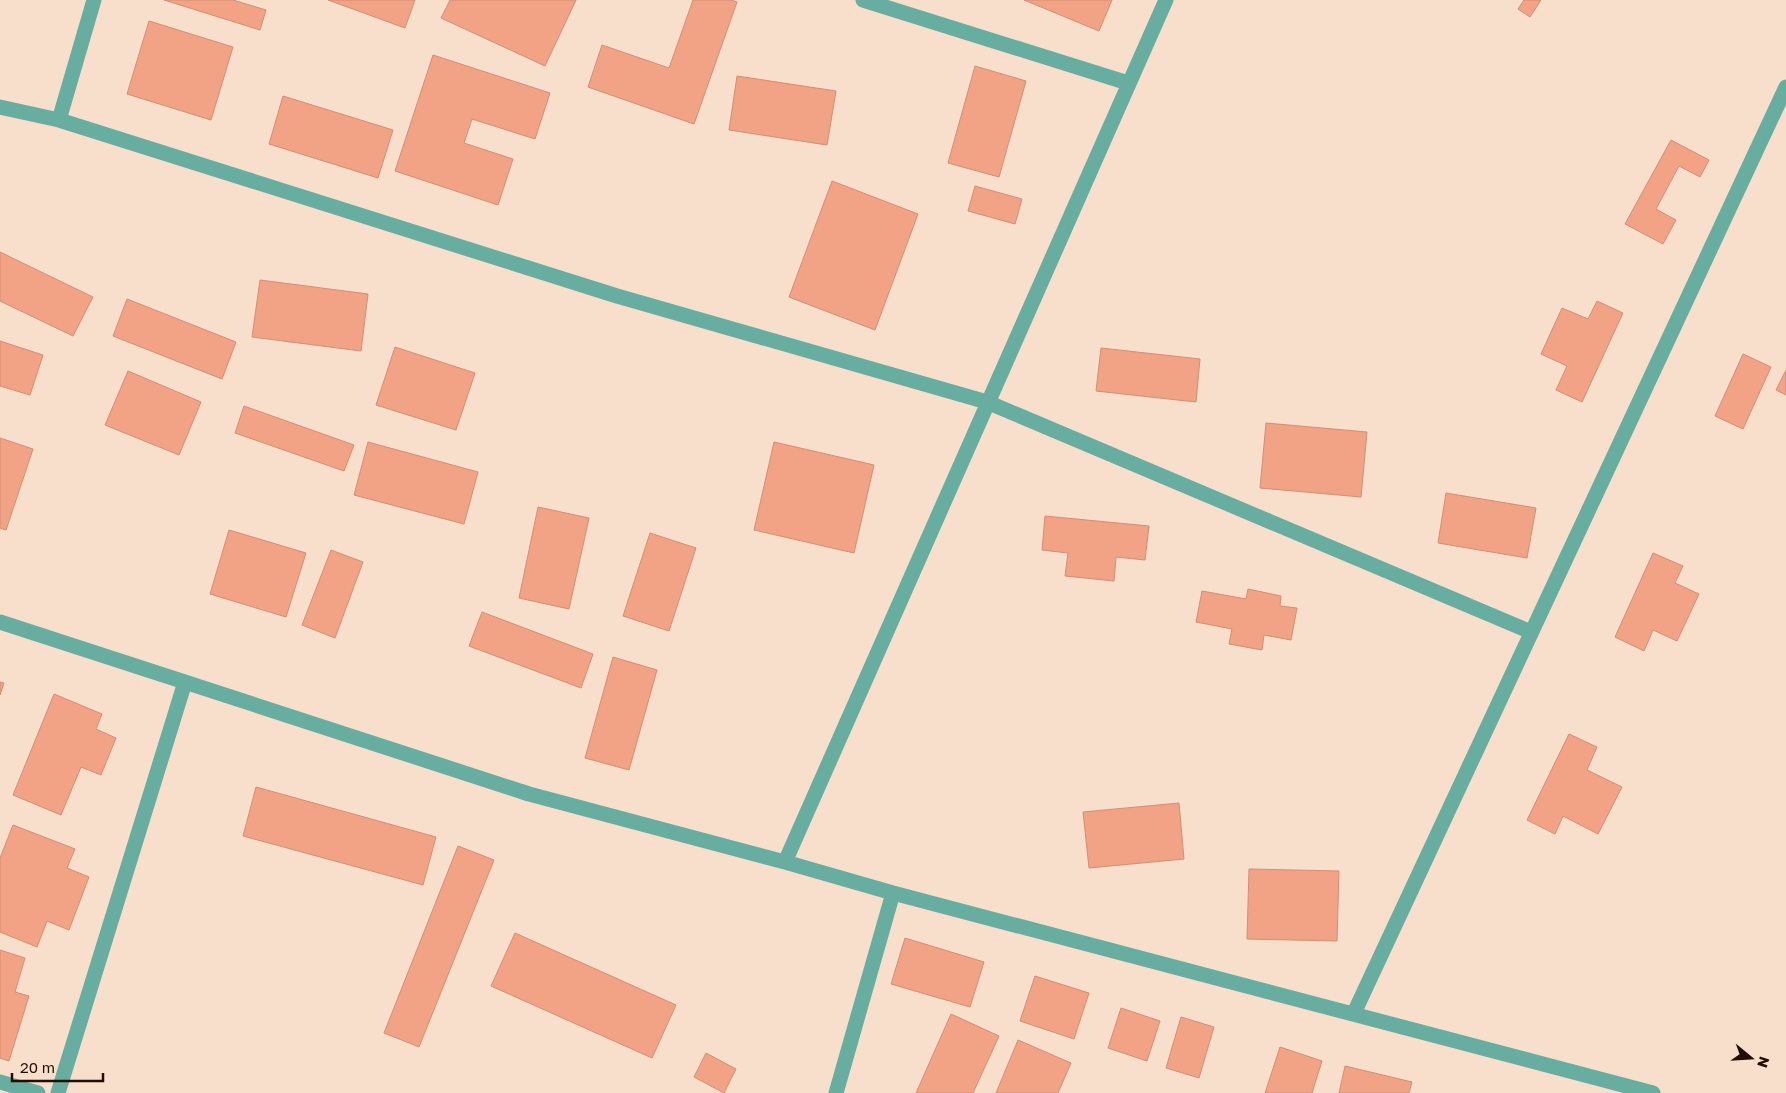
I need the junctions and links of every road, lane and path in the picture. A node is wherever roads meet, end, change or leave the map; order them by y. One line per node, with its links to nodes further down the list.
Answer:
1 (94, 0): 7 (street)
2 (863, 0): 4 (street)
3 (1166, 0): 4 (street)
4 (1128, 83): 8 (street)
5 (1786, 88): 10 (street)
6 (0, 107): 7 (street)
7 (59, 120): 8 (street)
8 (987, 402): 10 (street); 12 (street)
9 (0, 622): 11 (street)
10 (1531, 632): 14 (street)
11 (185, 682): 12 (street); 18 (street)
12 (785, 862): 13 (street)
13 (892, 893): 14 (street); 19 (street)
14 (1354, 1013): 16 (street)
15 (0, 1082): 17 (street)
16 (1624, 1089): 20 (street)
17 (38, 1093)
18 (58, 1093)
19 (836, 1093)
20 (1653, 1093)

